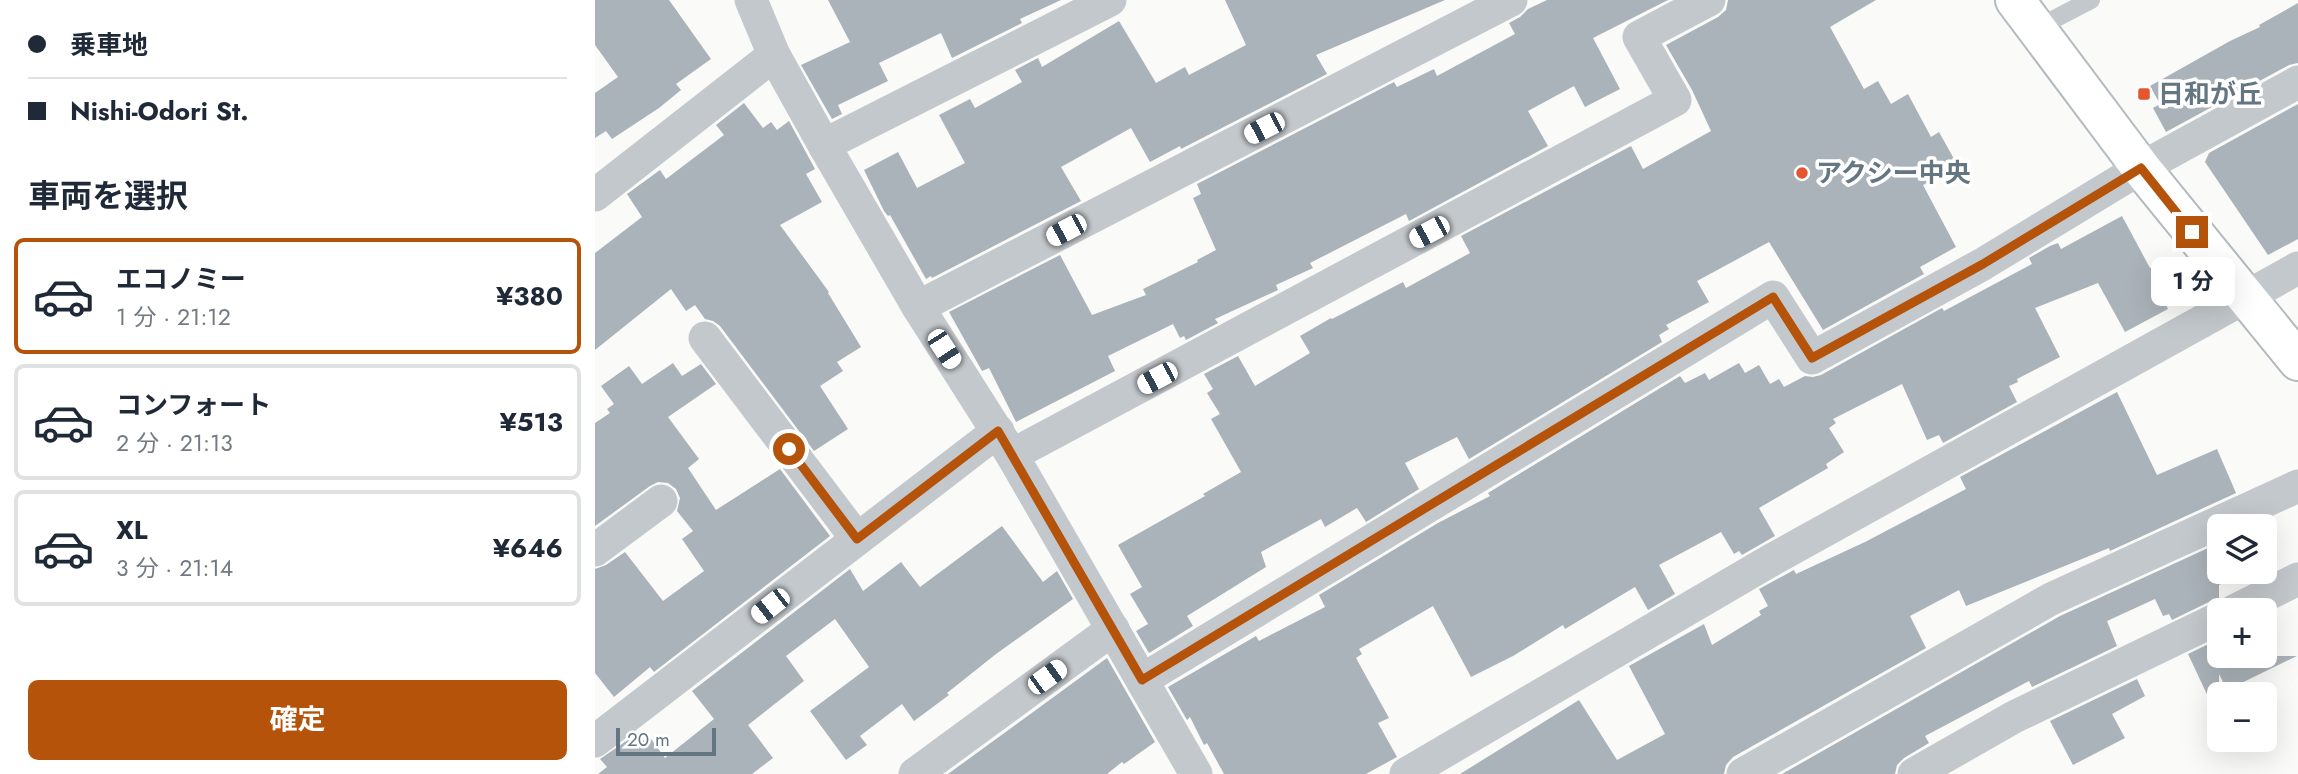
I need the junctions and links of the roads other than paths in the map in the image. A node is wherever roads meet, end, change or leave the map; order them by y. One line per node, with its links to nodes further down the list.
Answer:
1 (751, 0): 7 (street)
2 (1110, 0): 9 (street)
3 (1511, 0): 14 (street)
4 (1709, 0): 17 (street)
5 (2091, 0): 6 (lane)
6 (2026, 14): 10 (street)
7 (774, 55): 9 (street); 11 (street)
8 (2298, 82): 10 (street)
9 (824, 145): 14 (street)
10 (2141, 168): 13 (street); 26 (street)
11 (595, 195)
12 (2298, 268): 13 (street)
13 (2244, 296): 16 (street); 30 (street)
14 (918, 307): 17 (street)
15 (705, 338): 20 (street)
16 (2298, 361)
17 (1005, 443): 20 (street); 25 (street)
18 (2298, 486): 31 (street)
19 (661, 501): 21 (street)
20 (857, 539): 27 (street)
21 (595, 550)
22 (2298, 579): 23 (street)
23 (2260, 598)
24 (2207, 624): 32 (street)
25 (1112, 629): 26 (street); 29 (street)
26 (1142, 680): 28 (street)
27 (595, 741)
28 (1190, 772)
29 (915, 774)
30 (1406, 774)
31 (1743, 774)
32 (1914, 774)

